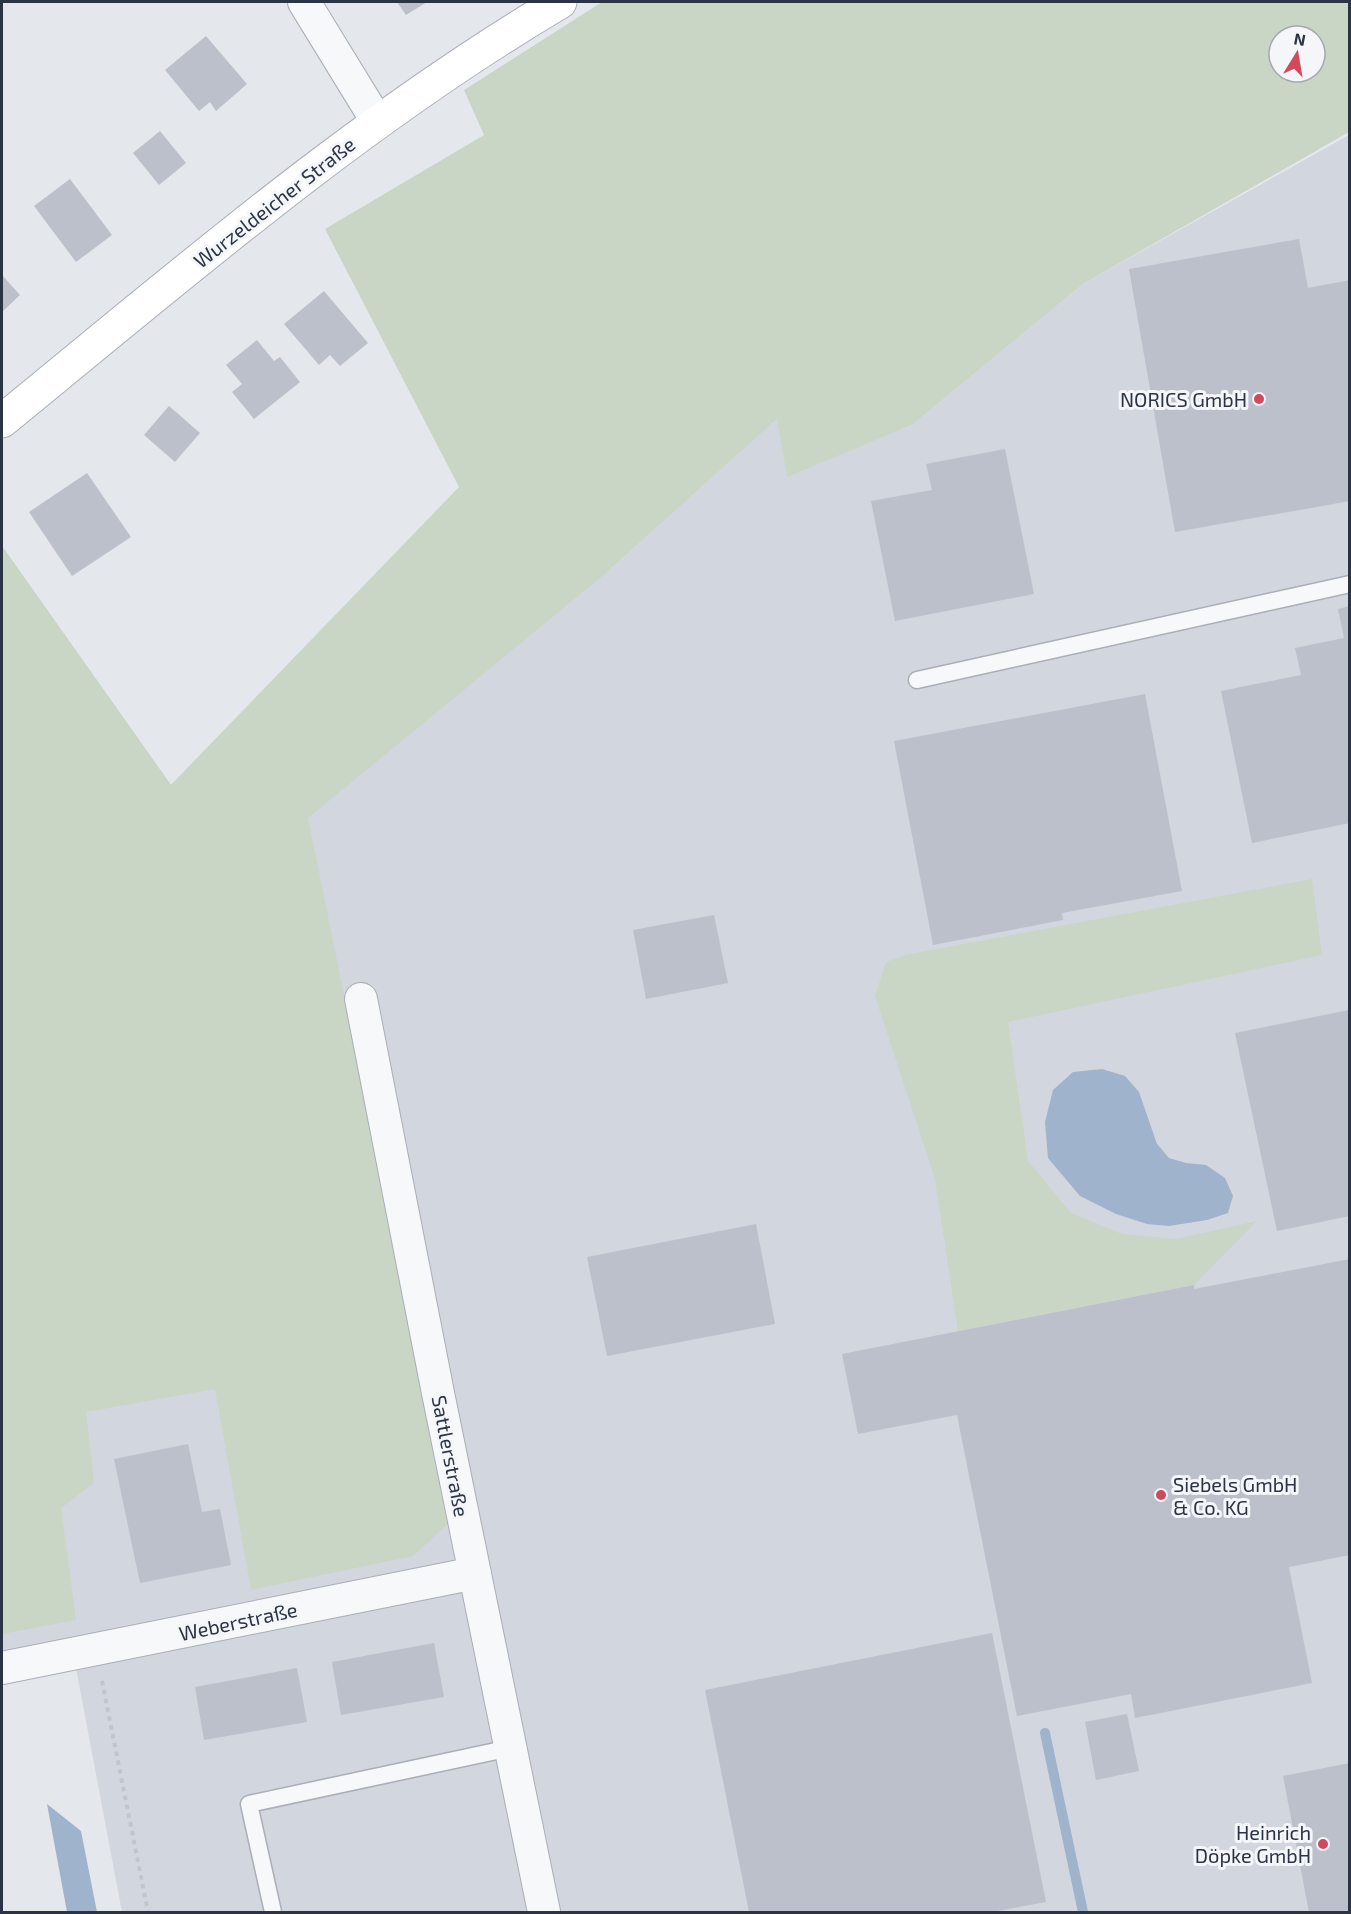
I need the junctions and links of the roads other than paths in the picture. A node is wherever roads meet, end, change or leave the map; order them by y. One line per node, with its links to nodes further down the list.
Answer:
1 (304, 2): 3 (street)
2 (560, 2): 3 (main road, Wurzeldeicher Straße)
3 (377, 121): 4 (main road, Wurzeldeicher Straße)
4 (2, 420)
5 (1350, 584): 6 (lane)
6 (917, 680)
7 (361, 999): 8 (street, Sattlerstraße)
8 (475, 1573): 9 (street, Weberstraße); 10 (street, Sattlerstraße)
9 (2, 1668)
10 (510, 1748): 11 (lane); 12 (street, Sattlerstraße)
11 (273, 1912)
12 (544, 1912)

